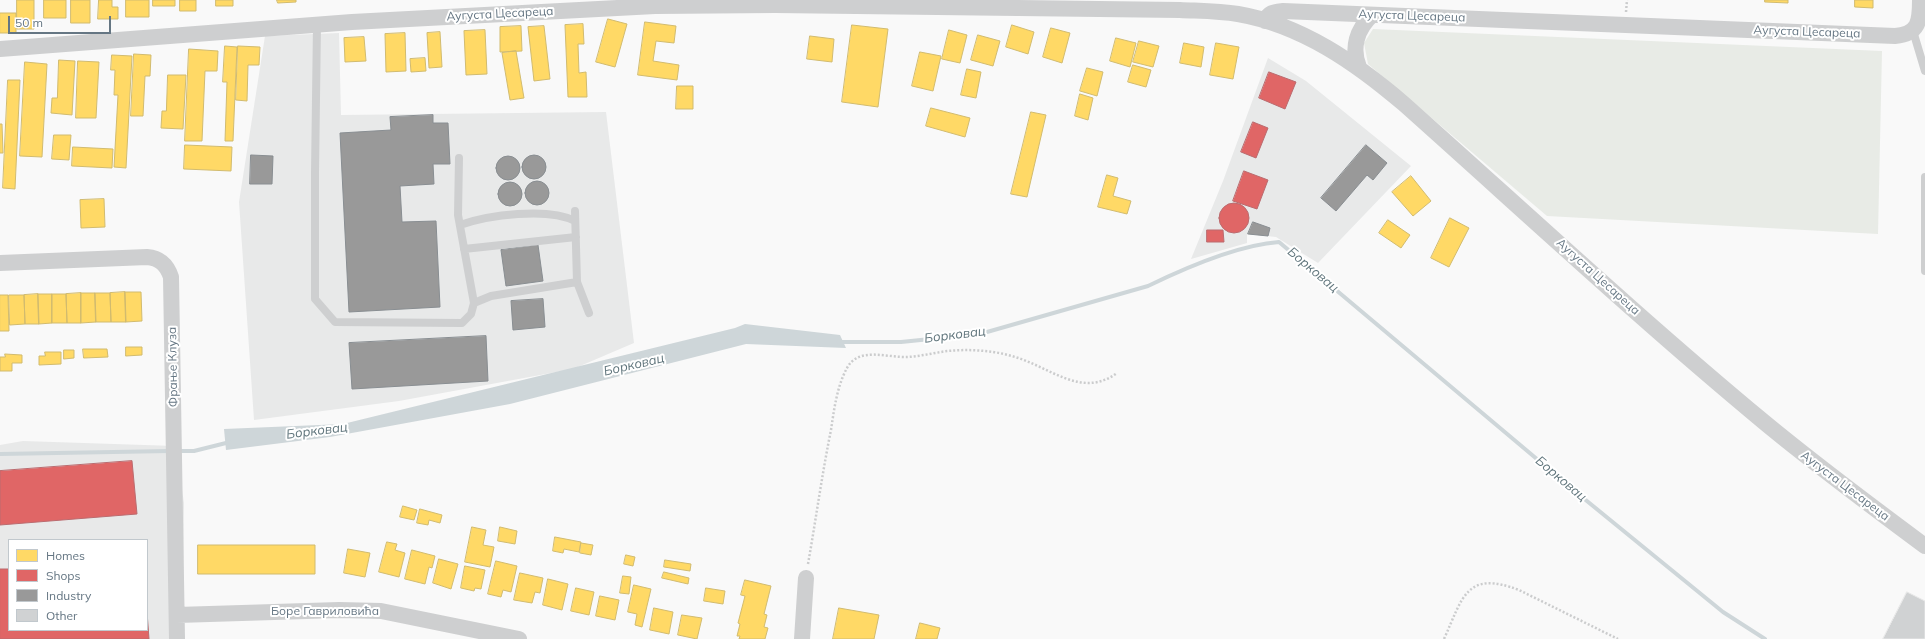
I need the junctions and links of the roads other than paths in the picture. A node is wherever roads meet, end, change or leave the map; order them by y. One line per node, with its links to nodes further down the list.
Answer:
1 (1920, 0): 5 (street)
2 (1372, 15): 3 (street, Аугуста Цесареца); 5 (street, Аугуста Цесареца); 7 (street)
3 (1265, 21): 4 (street, Аугуста Цесареца); 7 (street, Аугуста Цесареца)
4 (318, 24): 6 (street, Аугуста Цесареца); 19 (lane)
5 (1913, 31): 8 (lane)
6 (0, 49)
7 (1359, 67): 21 (street, Аугуста Цесареца)
8 (1925, 71)
9 (459, 158): 13 (lane)
10 (1925, 177): 17 (lane)
11 (575, 211): 12 (lane)
12 (576, 221): 13 (lane); 14 (lane)
13 (460, 225): 15 (lane)
14 (576, 237): 15 (lane); 18 (lane)
15 (464, 249): 19 (lane)
16 (0, 263): 23 (street, Фрање Клуза)
17 (1925, 272)
18 (577, 282): 19 (lane); 20 (lane)
19 (474, 303)
20 (589, 313)
21 (1925, 546)
22 (806, 578): 26 (street)
23 (177, 615): 24 (street, Фрање Клуза); 25 (street, Боре Гавриловића)
24 (177, 639)
25 (519, 639)
26 (802, 639)

